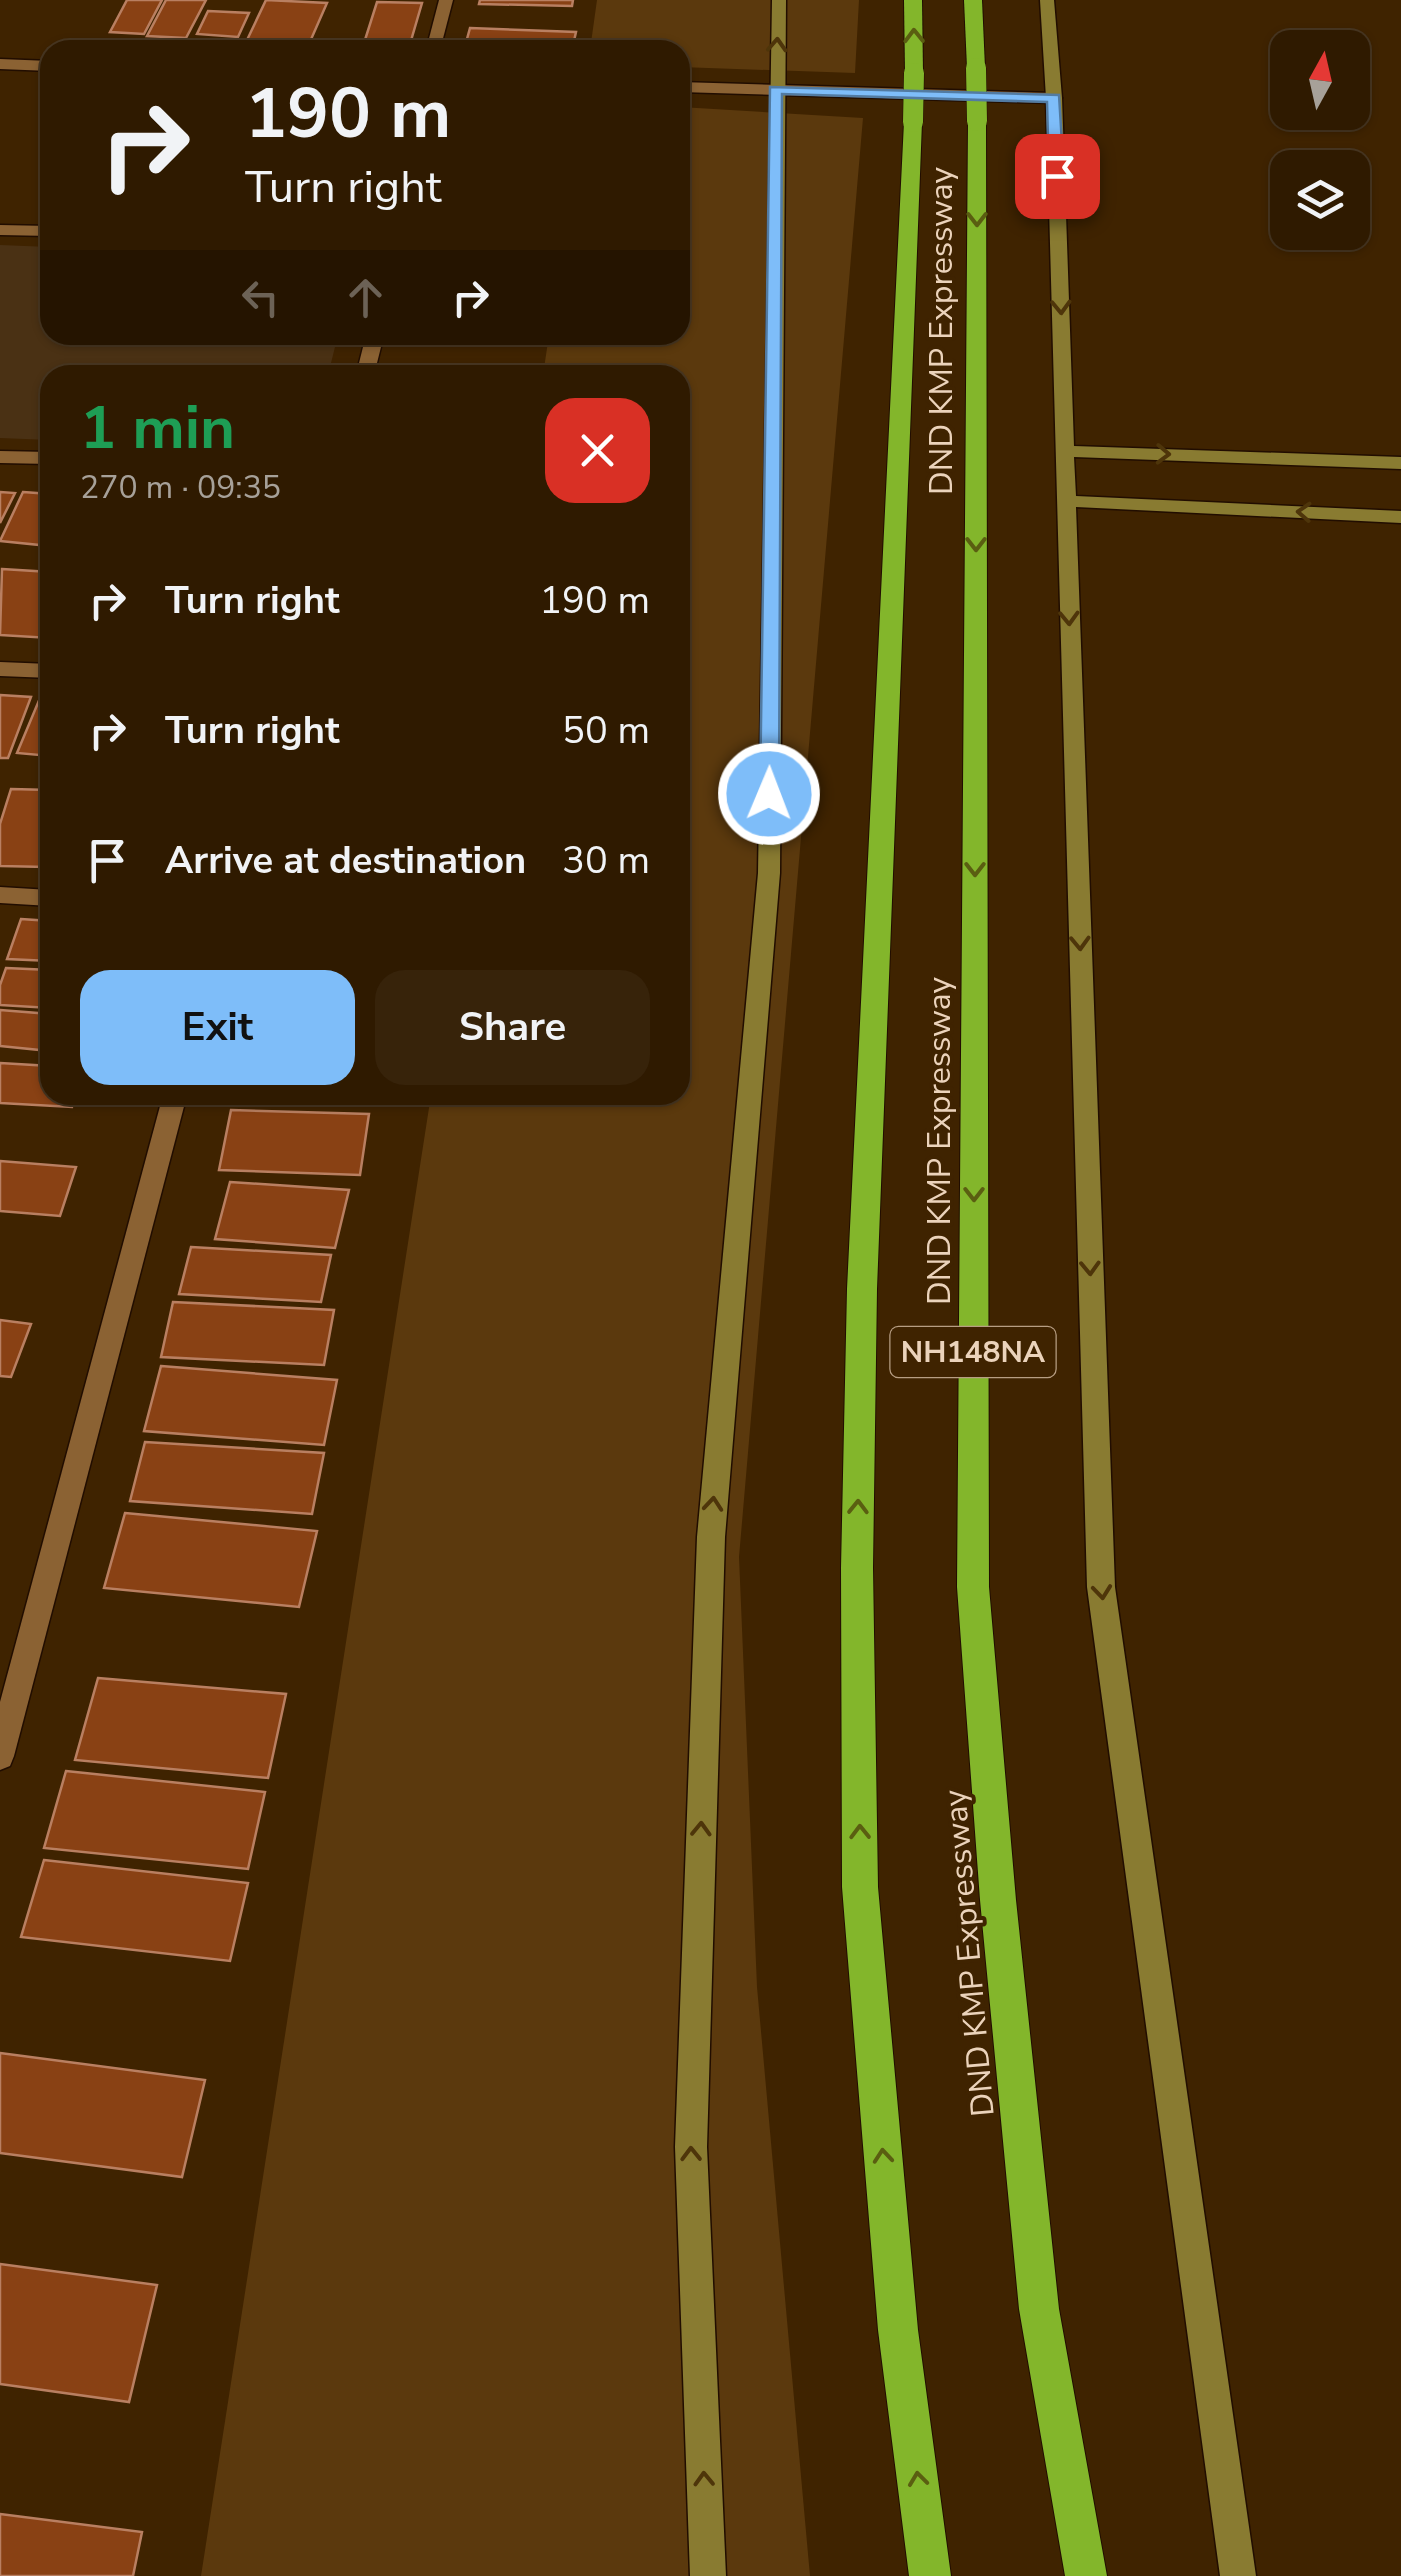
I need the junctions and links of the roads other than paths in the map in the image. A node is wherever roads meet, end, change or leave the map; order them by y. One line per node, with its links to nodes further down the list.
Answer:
1 (446, 0): 6 (street)
2 (779, 0): 10 (street, one-way to 2)
3 (913, 0): 27 (highway, DND KMP Expressway / NH148NA, one-way to 3, bridge)
4 (973, 0): 28 (highway, DND KMP Expressway / NH148NA, one-way to 28, bridge)
5 (1047, 0): 11 (street)
6 (436, 40)
7 (0, 64): 8 (street)
8 (40, 66)
9 (690, 87): 10 (street)
10 (775, 90): 11 (street); 26 (street, one-way to 10)
11 (1054, 98): 14 (street, one-way to 14)
12 (0, 230): 13 (street)
13 (40, 231)
14 (1065, 451): 17 (street, one-way to 17); 18 (street)
15 (0, 457): 16 (street)
16 (40, 458)
17 (1401, 463)
18 (1065, 502): 19 (street, one-way to 18); 29 (street, one-way to 29)
19 (1401, 516)
20 (0, 669): 21 (street)
21 (40, 671)
22 (0, 896): 23 (street)
23 (40, 898)
24 (172, 1105): 25 (street)
25 (0, 1756)
26 (708, 2576)
27 (930, 2576)
28 (1086, 2576)
29 (1238, 2576)

